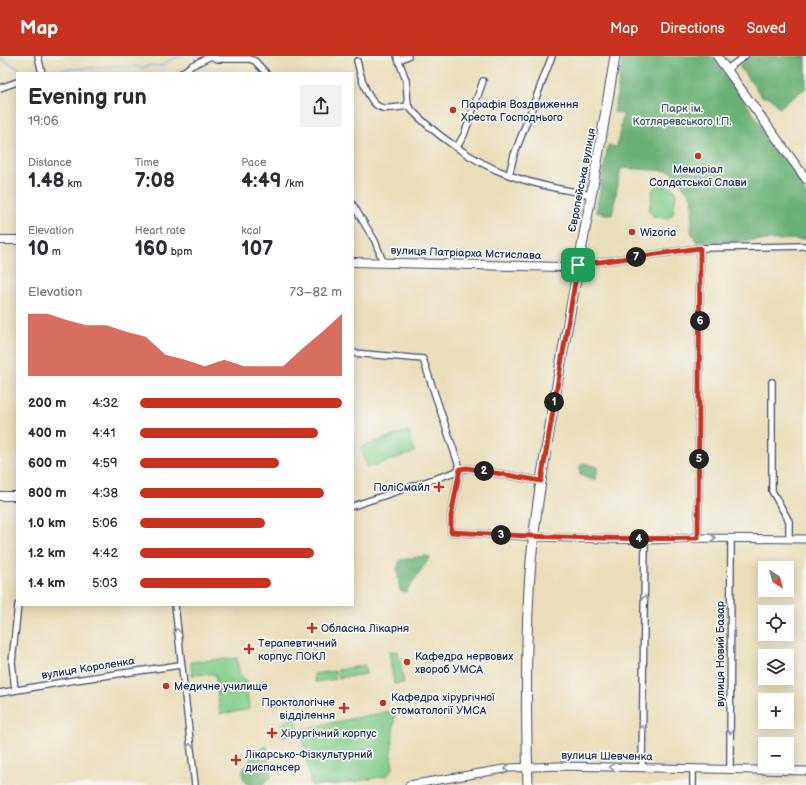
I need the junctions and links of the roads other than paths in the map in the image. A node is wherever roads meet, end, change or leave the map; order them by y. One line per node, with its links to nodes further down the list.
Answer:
1 (38, 56): 11 (street)
2 (211, 56): 12 (street); 13 (street)
3 (408, 56): 8 (street)
4 (552, 56): 19 (street)
5 (615, 56): 21 (main road, Європейська вулиця)
6 (717, 56): 10 (main road)
7 (745, 56): 10 (street)
8 (398, 58): 17 (street)
9 (357, 61): 17 (street)
10 (727, 70): 20 (main road)
11 (42, 72)
12 (183, 72)
13 (265, 72)
14 (483, 81): 18 (street)
15 (16, 82): 16 (street)
16 (0, 88)
17 (408, 106): 18 (street)
18 (457, 147): 19 (street)
19 (509, 175): 21 (street)
20 (806, 179)
21 (592, 195): 29 (main road, Європейська вулиця)
22 (354, 206): 28 (street)
23 (0, 240): 24 (main road)
24 (16, 240)
25 (806, 246): 26 (street)
26 (700, 248): 29 (street); 38 (street)
27 (354, 262): 28 (main road, вулиця Патріарха Мстислава)
28 (383, 262): 29 (main road, вулиця Патріарха Мстислава)
29 (578, 265): 33 (main road, Європейська вулиця)
30 (354, 353): 32 (street)
31 (772, 382): 40 (street)
32 (460, 469): 33 (street); 36 (street); 37 (street)
33 (541, 481): 37 (main road, Європейська вулиця)
34 (0, 496): 35 (main road)
35 (16, 496)
36 (354, 506)
37 (534, 537): 42 (street); 48 (main road, Європейська вулиця)
38 (698, 538): 39 (street, one-way to 39); 42 (street)
39 (731, 538): 40 (street); 51 (street, вулиця Новий Базар, one-way to 51)
40 (788, 539): 41 (street)
41 (806, 539)
42 (645, 540): 49 (street, one-way to 42)
43 (18, 606): 46 (street)
44 (175, 606): 45 (street, one-way to 44)
45 (180, 665): 46 (street, вулиця Короленка); 54 (street, one-way to 45)
46 (15, 690): 47 (street, вулиця Короленка)
47 (0, 693)
48 (528, 767): 49 (street, вулиця Шевченка, one-way to 48); 53 (street, вулиця Шевченка, one-way to 53); 56 (main road, Європейська вулиця)
49 (642, 767): 50 (street, вулиця Шевченка)
50 (693, 768): 51 (street, вулиця Шевченка); 57 (street)
51 (730, 769): 52 (street, вулиця Шевченка)
52 (806, 771)
53 (426, 784): 55 (street, вулиця Шевченка)
54 (195, 785)
55 (409, 785)
56 (528, 785)
57 (693, 785)

